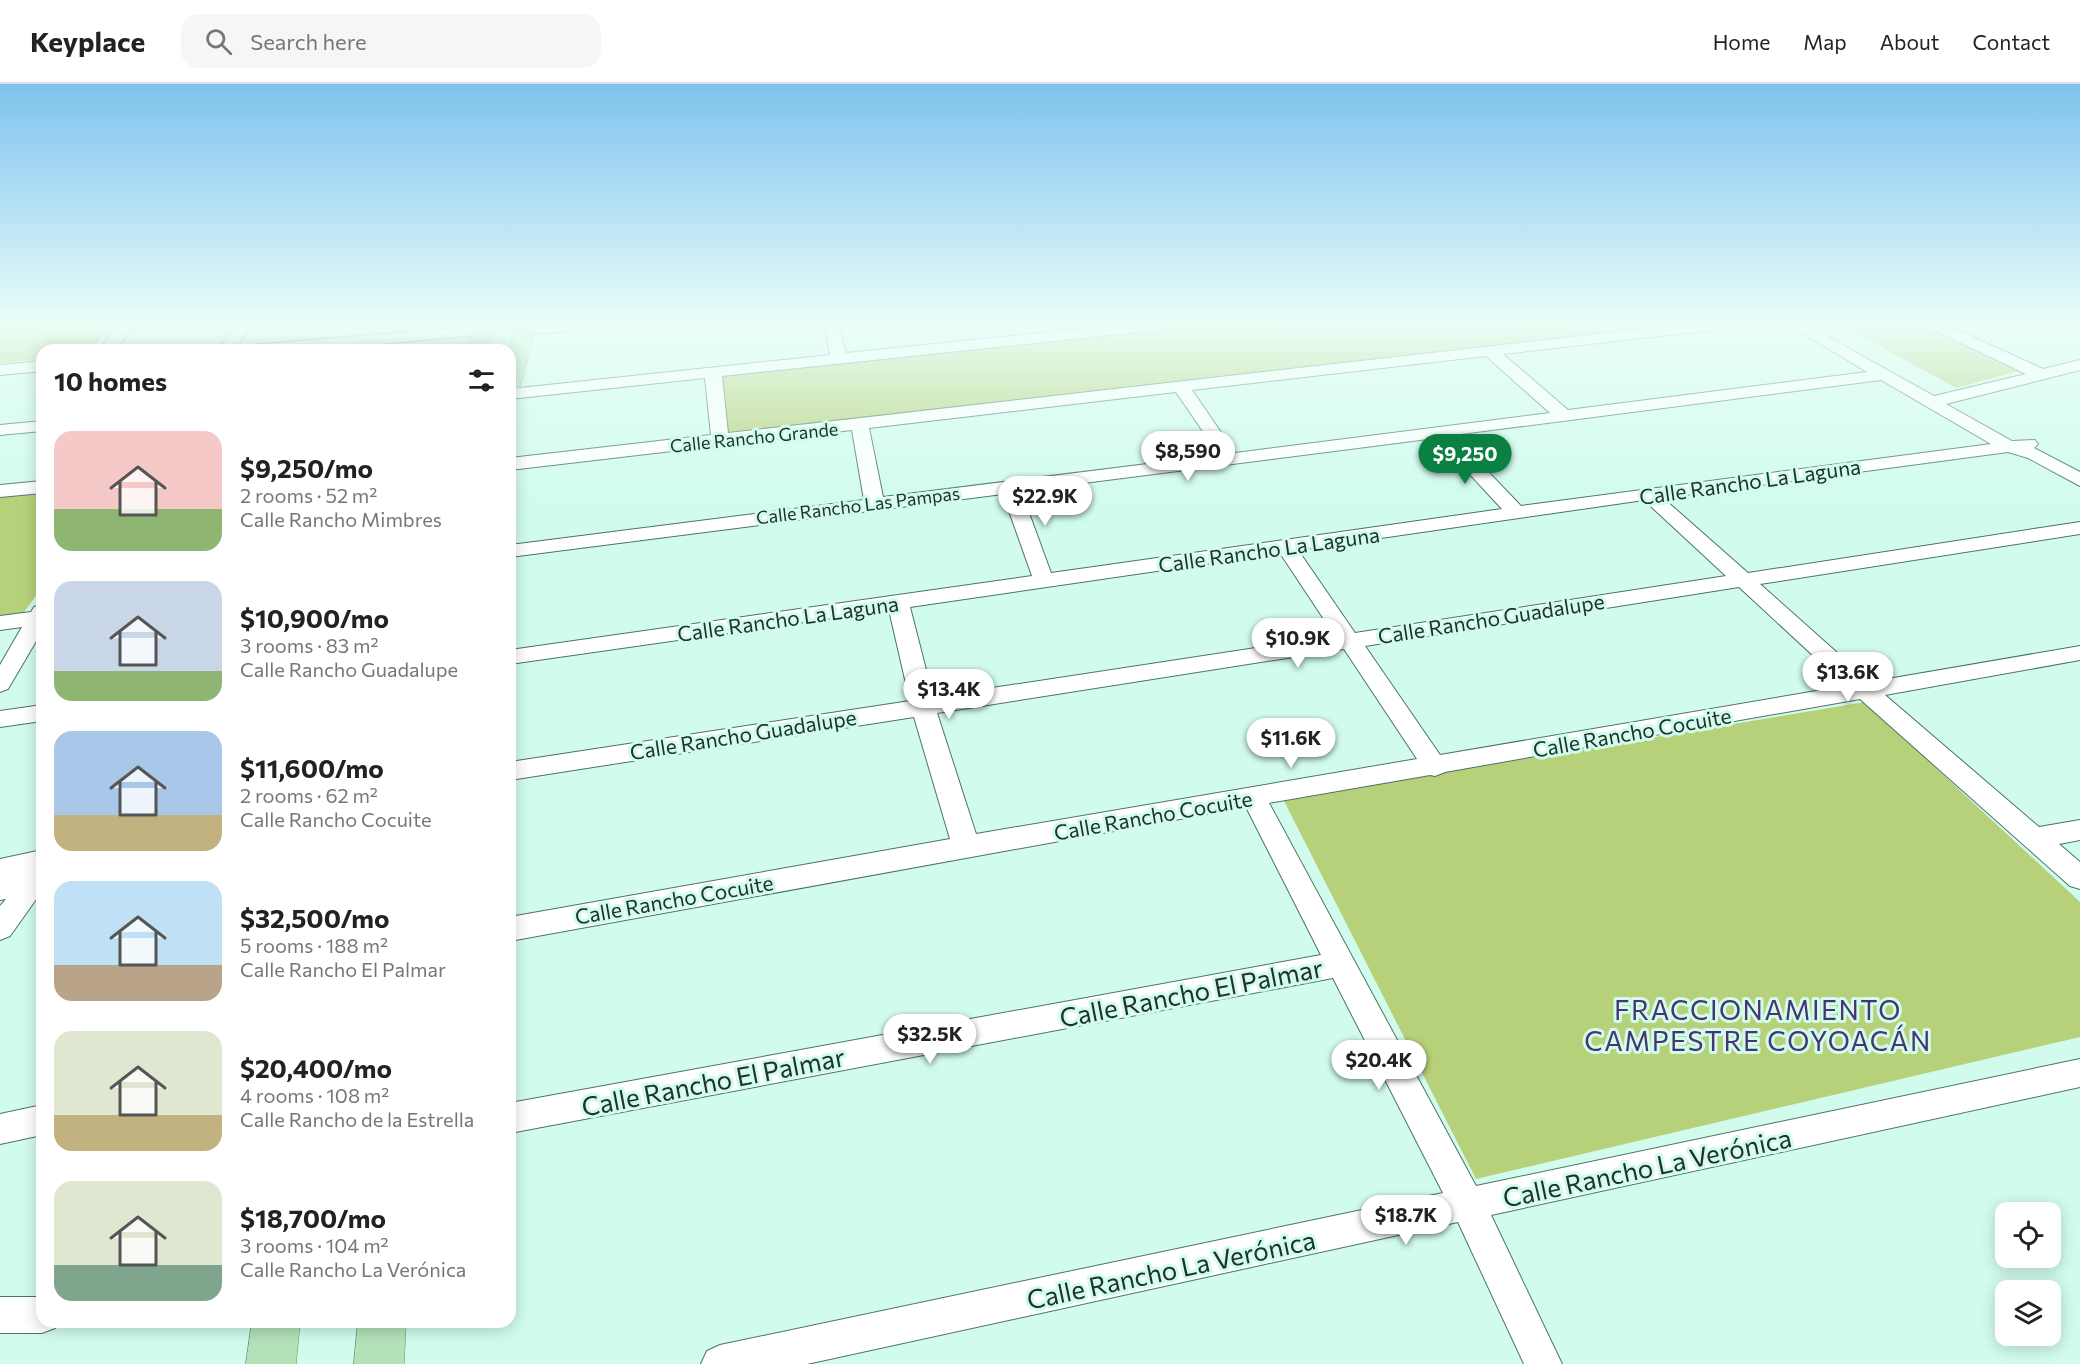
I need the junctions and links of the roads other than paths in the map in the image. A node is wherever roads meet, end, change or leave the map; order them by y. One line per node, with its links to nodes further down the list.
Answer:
1 (600, 385): 10 (street)
2 (714, 385): 18 (street)
3 (1200, 385): 9 (street, Calle Rancho Grande)
4 (1528, 385): 13 (street)
5 (1808, 385): 13 (street, Calle Rancho Las Pampas)
6 (1901, 385): 12 (street)
7 (1926, 385): 11 (street)
8 (2003, 385): 11 (street)
9 (1181, 387): 14 (street, Calle Rancho Grande); 20 (street)
10 (516, 393)
11 (1950, 398): 12 (street); 19 (street)
12 (1932, 402): 19 (street)
13 (1564, 416): 17 (street, Calle Rancho Las Pampas)
14 (860, 425): 18 (street, Calle Rancho Grande); 27 (street)
15 (36, 427): 16 (street)
16 (0, 430)
17 (1440, 432): 20 (street, Calle Rancho Las Pampas); 28 (street)
18 (720, 440): 21 (street, Calle Rancho Grande)
19 (2024, 448): 22 (street); 26 (street, Calle Rancho La Laguna)
20 (1230, 458): 23 (street, Calle Rancho Las Pampas)
21 (516, 464)
22 (2080, 480)
23 (1010, 486): 27 (street, Calle Rancho Las Pampas); 33 (street)
24 (36, 488): 25 (street)
25 (0, 491)
26 (1648, 494): 28 (street, Calle Rancho La Laguna); 32 (street)
27 (874, 502): 31 (street, Calle Rancho Las Pampas)
28 (1517, 513): 30 (street, Calle Rancho La Laguna)
29 (2080, 528): 32 (street, Calle Rancho Guadalupe)
30 (1286, 547): 33 (street, Calle Rancho La Laguna); 38 (street)
31 (516, 550)
32 (1742, 580): 38 (street, Calle Rancho Guadalupe); 42 (street)
33 (1044, 582): 34 (street, Calle Rancho La Laguna)
34 (898, 603): 40 (street, Calle Rancho La Laguna); 43 (street)
35 (36, 616): 37 (street)
36 (36, 622): 41 (street)
37 (0, 623)
38 (1350, 640): 43 (street, Calle Rancho Guadalupe); 46 (street)
39 (2080, 653): 42 (street, Calle Rancho Cocuite)
40 (516, 656)
41 (0, 684)
42 (1866, 692): 46 (street, Calle Rancho Cocuite); 50 (street)
43 (923, 706): 47 (street, Calle Rancho Guadalupe); 51 (street)
44 (36, 714): 45 (street)
45 (0, 719)
46 (1435, 767): 48 (street, Calle Rancho Cocuite)
47 (516, 770)
48 (1254, 798): 51 (street, Calle Rancho Cocuite); 60 (street)
49 (2080, 830): 50 (street)
50 (2036, 838): 55 (street)
51 (966, 846): 58 (street, Calle Rancho Cocuite)
52 (0, 870): 53 (street)
53 (36, 874)
54 (36, 876): 57 (street)
55 (2080, 878)
56 (36, 879): 59 (street)
57 (0, 889)
58 (516, 927)
59 (0, 928)
60 (1340, 964): 62 (street, Calle Rancho El Palmar); 65 (street)
61 (2080, 1073): 65 (street, Calle Rancho La Verónica)
62 (516, 1117)
63 (36, 1121): 64 (street)
64 (0, 1129)
65 (1468, 1206): 72 (street, Calle Rancho La Verónica); 73 (street)
66 (0, 1315): 67 (street)
67 (36, 1315)
68 (275, 1328): 70 (main road)
69 (382, 1328): 71 (main road)
70 (271, 1364)
71 (379, 1364)
72 (720, 1364)
73 (1543, 1364)

